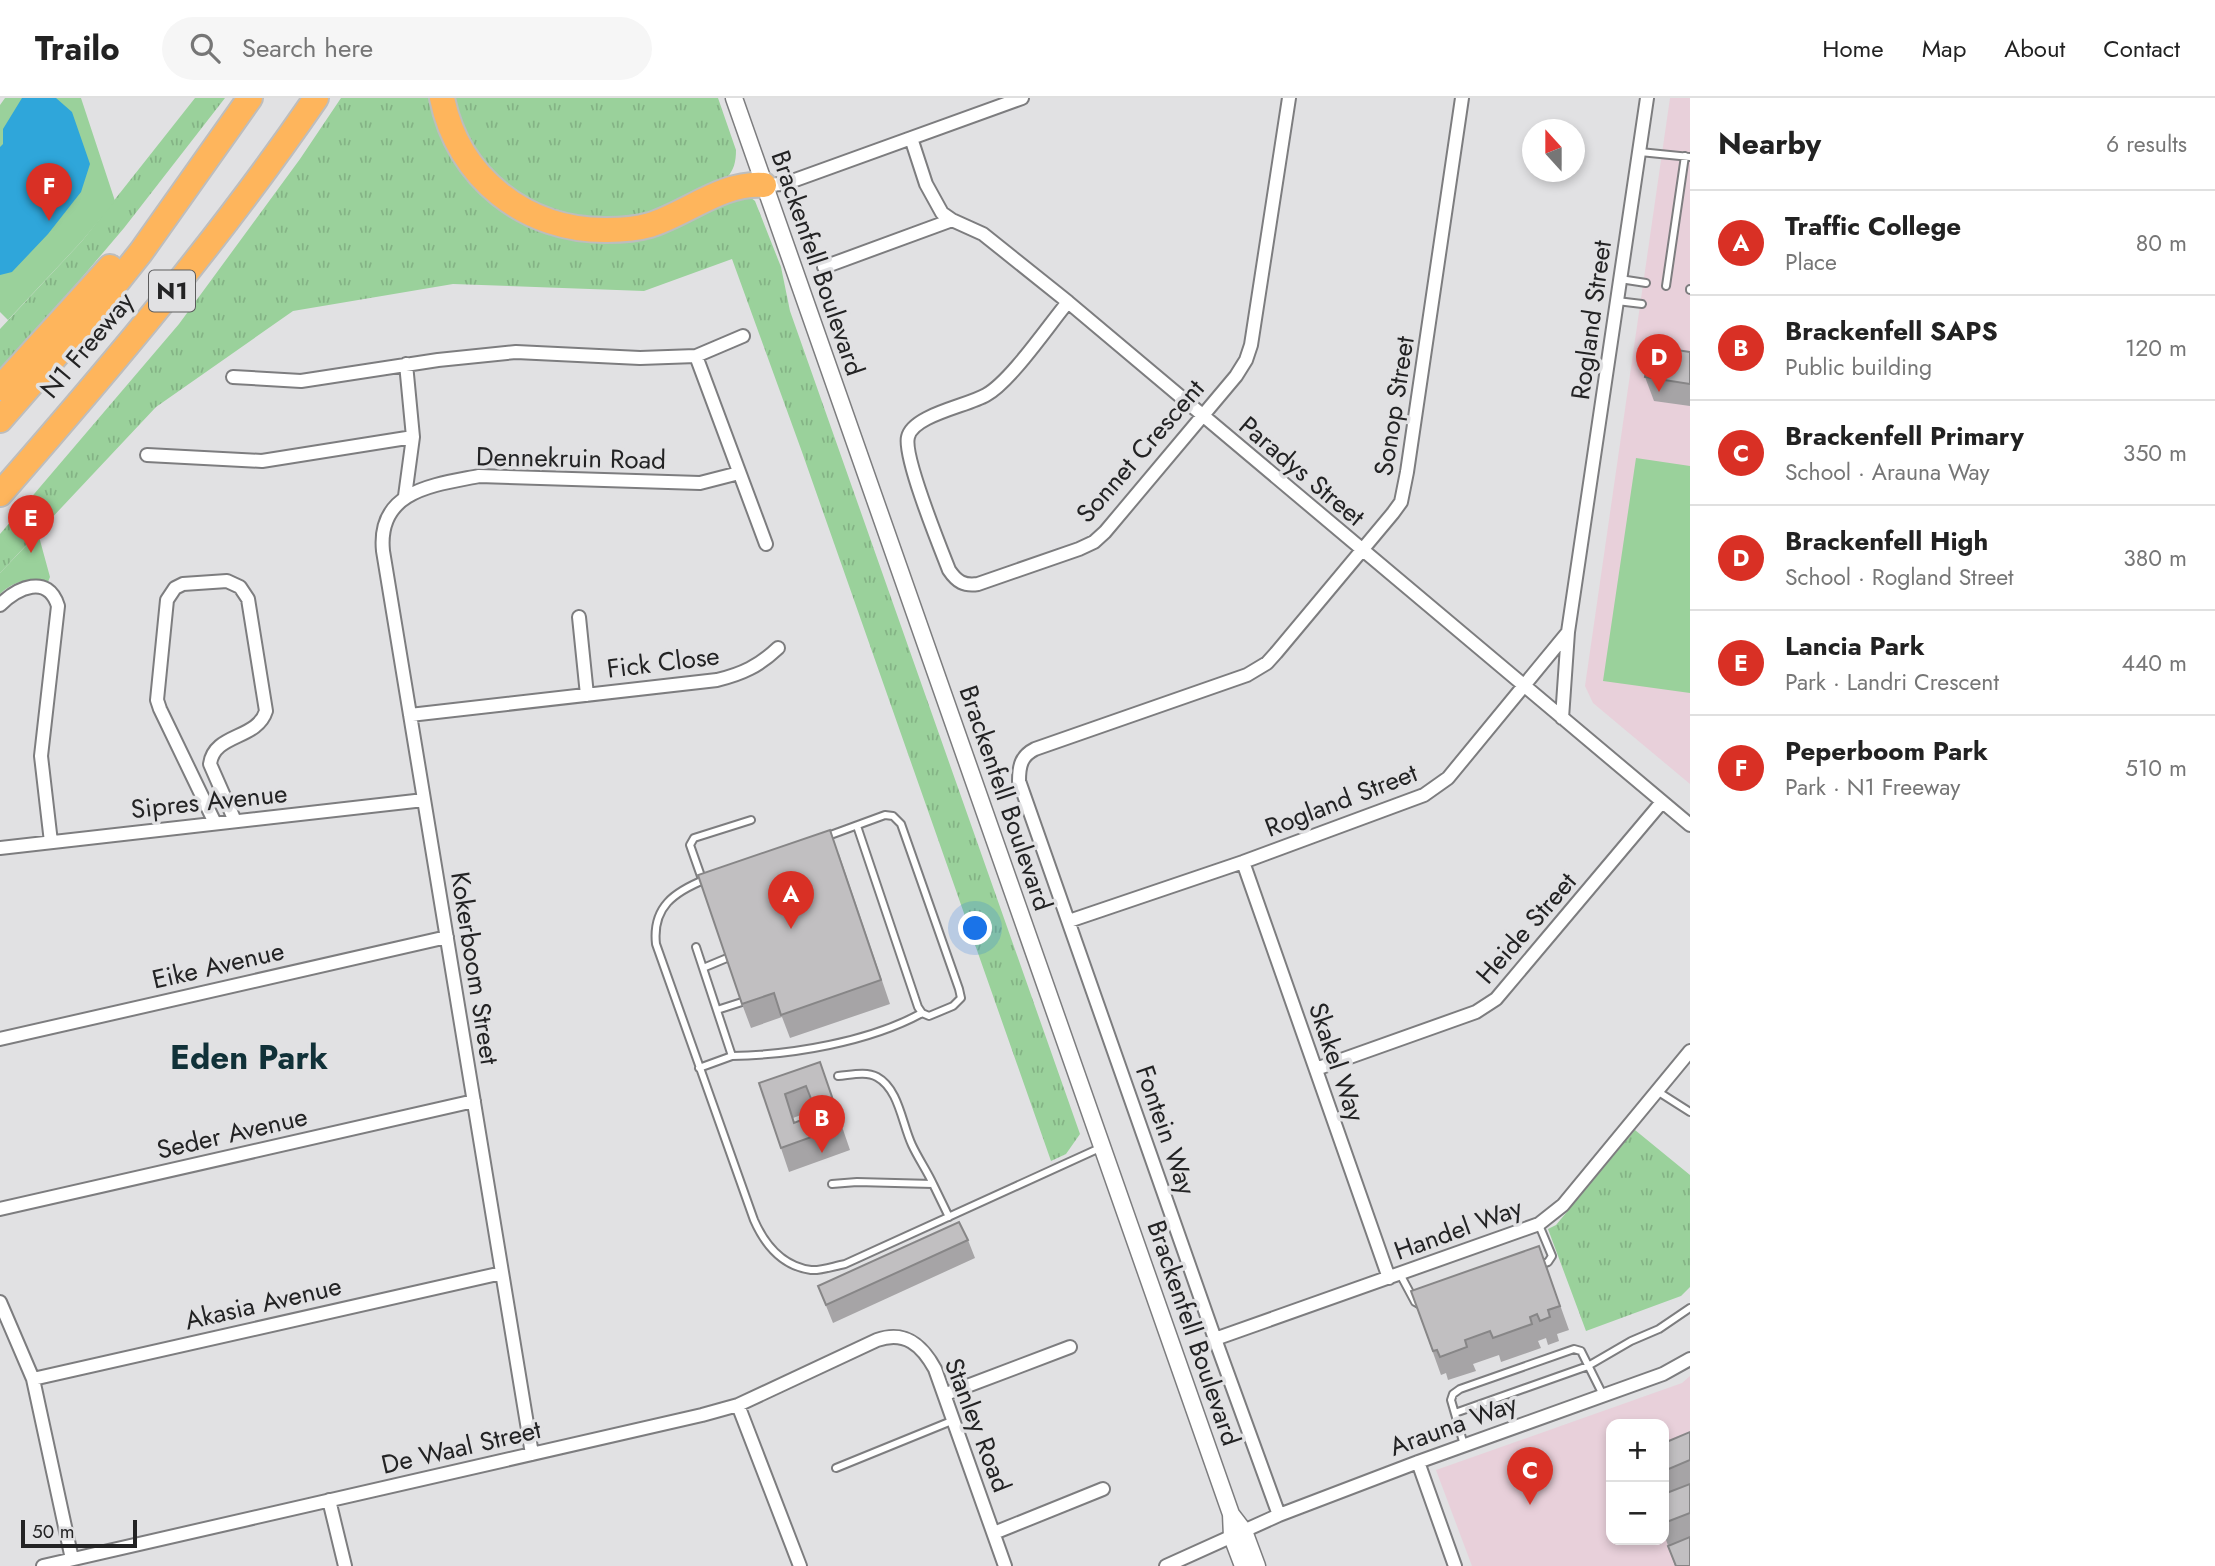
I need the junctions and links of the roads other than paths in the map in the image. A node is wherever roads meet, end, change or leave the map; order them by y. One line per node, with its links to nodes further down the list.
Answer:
1 (250, 98): 13 (highway, N1 Freeway / N1)
2 (316, 98): 32 (highway, N1 Freeway / N1)
3 (442, 98): 12 (highway)
4 (734, 98): 12 (street, Brackenfell Boulevard)
5 (1022, 98): 9 (street)
6 (1289, 98): 27 (street, Sonnet Crescent)
7 (1462, 98): 36 (street, Sonop Street)
8 (1647, 98): 10 (street, Rogland Street)
9 (911, 138): 12 (street); 14 (street, Paradys Street)
10 (1640, 152): 11 (lane); 16 (street, Rogland Street)
11 (1688, 157): 18 (lane)
12 (764, 185): 76 (street, Brackenfell Boulevard)
13 (167, 218): 26 (highway); 28 (highway, N1 Freeway / N1)
14 (952, 220): 15 (street); 20 (street, Paradys Street)
15 (824, 267)
16 (1620, 279): 17 (lane); 19 (street, Rogland Street)
17 (1646, 283)
18 (1666, 286)
19 (1617, 301): 21 (lane); 39 (street, Rogland Street)
20 (1068, 302): 27 (street, Paradys Street); 27 (street, Sonnet Crescent)
21 (1643, 304)
22 (743, 336): 23 (street)
23 (696, 356): 24 (street); 31 (street)
24 (406, 364): 25 (street); 29 (street)
25 (233, 377)
26 (0, 388)
27 (1201, 416): 36 (street, Paradys Street)
28 (0, 420)
29 (412, 437): 30 (street); 33 (street)
30 (147, 455)
31 (739, 473): 33 (street, Dennekruin Road); 35 (street)
32 (8, 485): 34 (highway, N1 Freeway)
33 (405, 496): 43 (street, Kokerboom Street)
34 (0, 511)
35 (766, 544)
36 (1363, 551): 41 (street, Paradys Street); 45 (street, Sonop Street)
37 (0, 605): 54 (street)
38 (579, 617): 42 (street, Fick Close)
39 (1568, 632): 41 (street, Rogland Street); 44 (street, Rogland Street)
40 (778, 648): 42 (street, Fick Close)
41 (1523, 684): 44 (street, Paradys Street); 56 (street, Rogland Street)
42 (587, 695): 43 (street, Fick Close)
43 (410, 715): 46 (street, Kokerboom Street)
44 (1562, 718): 47 (street, Paradys Street)
45 (1022, 759): 59 (street, Fontein Way)
46 (424, 800): 49 (street, Sipres Avenue); 60 (street, Kokerboom Street)
47 (1662, 802): 51 (street, Paradys Street); 71 (street, Heide Street)
48 (751, 820): 58 (lane)
49 (235, 821): 50 (street, Sipres Avenue); 50 (street)
50 (215, 823): 54 (street, Sipres Avenue)
51 (1690, 825)
52 (857, 826): 53 (lane); 66 (lane); 66 (lane)
53 (820, 839)
54 (51, 842): 55 (street, Sipres Avenue)
55 (0, 848)
56 (1243, 862): 59 (street, Rogland Street); 71 (street, Skakel Way)
57 (712, 877): 58 (lane)
58 (702, 881): 70 (lane)
59 (1069, 921): 88 (street, Fontein Way)
60 (447, 937): 67 (street, Eike Avenue); 74 (street, Kokerboom Street)
61 (696, 947): 63 (lane)
62 (727, 958): 63 (lane)
63 (703, 968): 65 (lane)
64 (741, 1002): 65 (lane)
65 (717, 1010): 69 (lane)
66 (922, 1013): 69 (lane)
67 (0, 1039)
68 (1690, 1051): 73 (street, Handel Way)
69 (732, 1056): 70 (lane)
70 (699, 1068): 80 (lane)
71 (1316, 1069): 84 (street, Skakel Way)
72 (838, 1076): 78 (lane)
73 (1657, 1091): 75 (lane); 81 (street, Handel Way)
74 (474, 1101): 79 (street, Seder Avenue); 83 (street, Kokerboom Street)
75 (1690, 1112)
76 (1103, 1146): 80 (lane); 107 (street, Brackenfell Boulevard)
77 (832, 1184): 78 (lane)
78 (933, 1184): 80 (lane)
79 (0, 1209)
80 (949, 1217)
81 (1539, 1224): 82 (lane); 84 (street, Handel Way)
82 (1526, 1270)
83 (502, 1273): 93 (street, Akasia Avenue); 100 (street, Kokerboom Street)
84 (1395, 1276): 86 (lane); 88 (street, Handel Way)
85 (0, 1302): 93 (street)
86 (1426, 1306)
87 (1690, 1308): 92 (lane)
88 (1215, 1339): 105 (street, Fontein Way)
89 (877, 1340): 94 (street, Stanley Road); 96 (street, De Waal Street)
90 (1070, 1347): 94 (street)
91 (1690, 1359): 95 (street, Arauna Way)
92 (1588, 1366): 95 (lane); 97 (lane); 97 (lane)
93 (33, 1378): 108 (street)
94 (946, 1394): 98 (street, Stanley Road)
95 (1603, 1395): 99 (street, Arauna Way)
96 (738, 1405): 100 (street, De Waal Street); 111 (street)
97 (1455, 1413): 99 (lane)
98 (954, 1419): 102 (lane); 106 (street, Stanley Road)
99 (1464, 1445): 101 (street, Arauna Way)
100 (532, 1454): 104 (street, De Waal Street)
101 (1418, 1462): 105 (street, Arauna Way); 116 (street)
102 (836, 1468)
103 (1103, 1489): 106 (street)
104 (329, 1500): 108 (street, De Waal Street); 110 (street)
105 (1279, 1515): 107 (street, Arauna Way)
106 (994, 1533): 112 (street, Stanley Road)
107 (1238, 1534): 113 (street); 114 (street, Brackenfell Boulevard); 115 (street, Brackenfell Boulevard)
108 (72, 1559): 109 (street, De Waal Street)
109 (43, 1566)
110 (345, 1566)
111 (800, 1566)
112 (1005, 1566)
113 (1166, 1566)
114 (1243, 1566)
115 (1257, 1566)
116 (1455, 1566)

